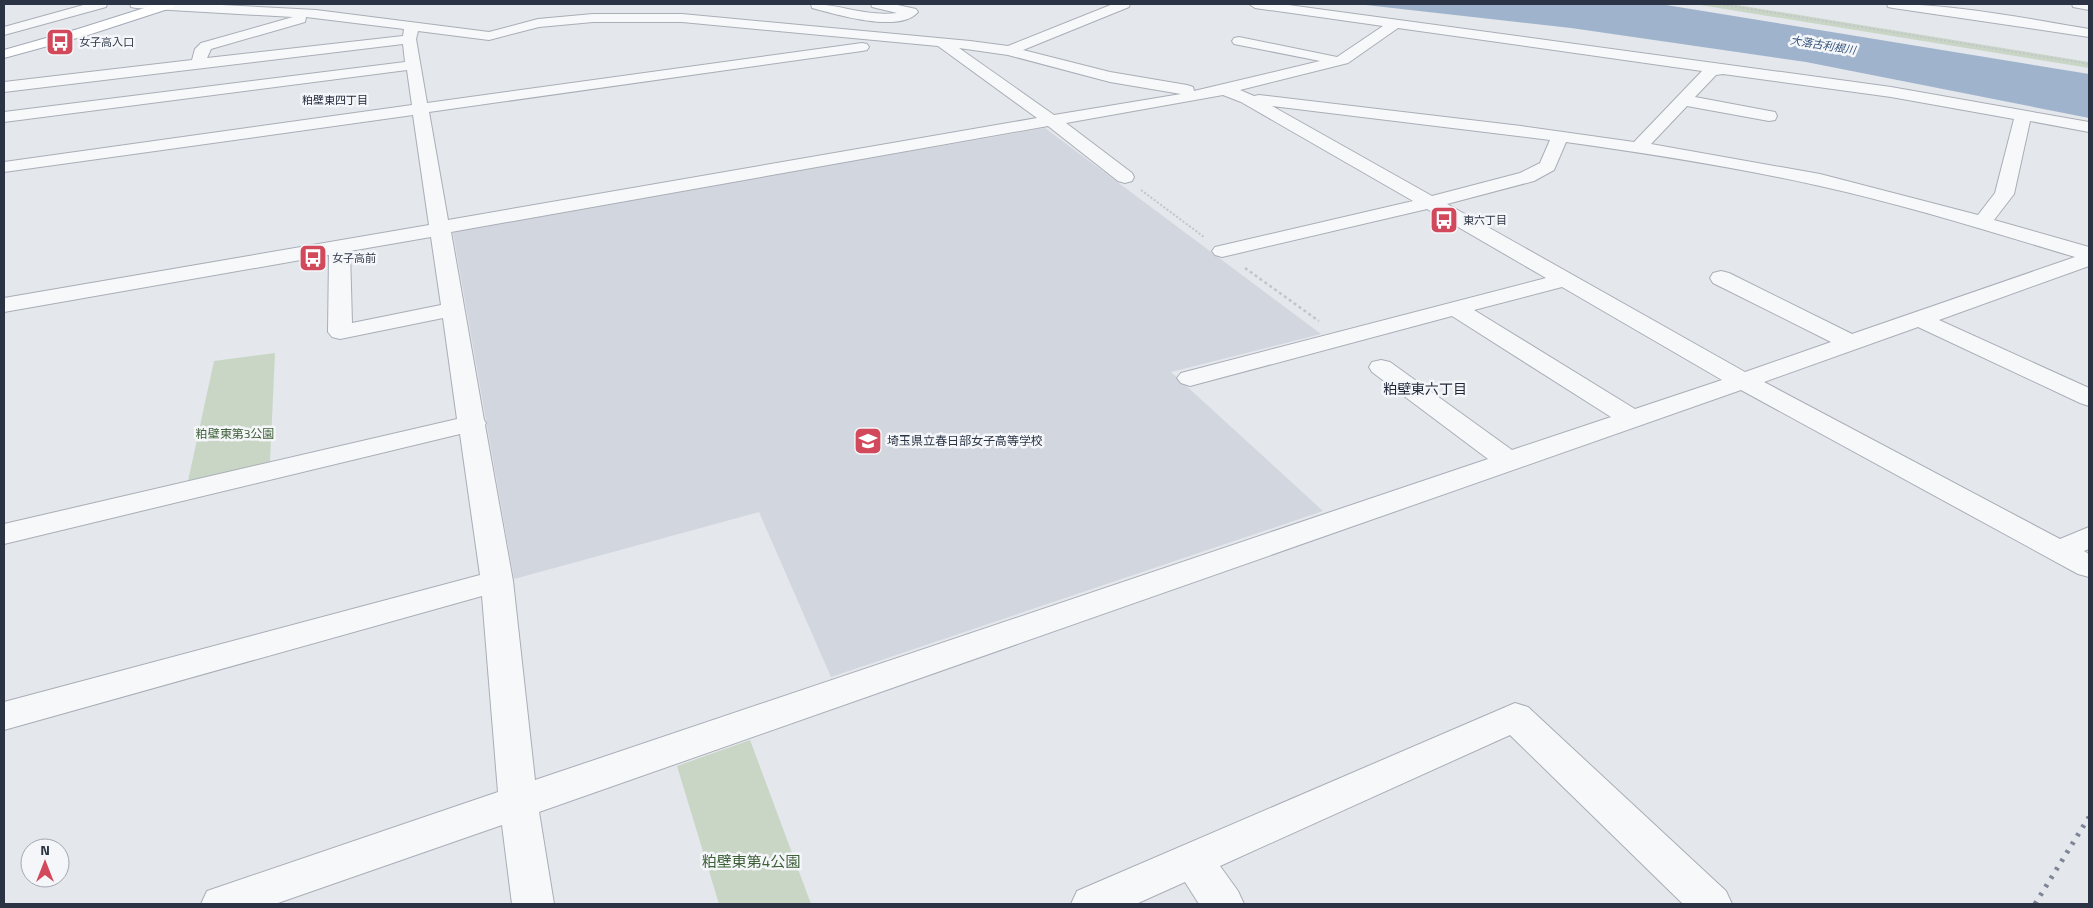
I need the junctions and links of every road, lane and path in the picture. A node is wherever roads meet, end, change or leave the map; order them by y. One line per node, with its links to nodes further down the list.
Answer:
1 (101, 4): 21 (street)
2 (136, 4): 3 (street)
3 (166, 4): 16 (street); 28 (main road)
4 (820, 4): 5 (street); 14 (street)
5 (877, 4)
6 (1124, 4): 27 (street)
7 (1255, 4): 19 (street)
8 (1719, 4): 31 (path)
9 (1893, 4): 15 (street)
10 (1951, 4): 15 (street)
11 (2078, 4): 13 (street)
12 (587, 5): 18 (street)
13 (2089, 6)
14 (800, 10)
15 (1938, 10): 23 (street)
16 (316, 14): 22 (street); 30 (street)
17 (784, 15): 20 (street)
18 (673, 18): 20 (street); 22 (street)
19 (1396, 23): 29 (street); 33 (street)
20 (750, 25): 24 (street)
21 (4, 31)
22 (410, 32): 30 (street); 32 (street)
23 (2089, 33)
24 (906, 40): 26 (street); 38 (street)
25 (1239, 41): 29 (street)
26 (941, 42): 27 (street); 42 (street)
27 (1009, 51): 35 (street)
28 (4, 54)
29 (1338, 61): 35 (street)
30 (198, 64): 34 (street)
31 (2089, 64)
32 (413, 65): 38 (street); 41 (street)
33 (1721, 70): 37 (street); 39 (street)
34 (4, 87)
35 (1215, 92): 36 (street); 42 (street)
36 (1247, 99): 44 (street); 48 (street)
37 (1683, 100): 40 (street); 45 (street)
38 (420, 109): 46 (street); 50 (street)
39 (2023, 114): 43 (street); 49 (street)
40 (1768, 116)
41 (4, 117)
42 (1053, 122): 47 (street); 50 (street)
43 (2089, 127)
44 (1560, 136): 45 (street); 48 (street)
45 (1639, 148): 49 (street)
46 (4, 168)
47 (1125, 177)
48 (1430, 203): 52 (street); 56 (street)
49 (1982, 223): 53 (street)
50 (440, 229): 51 (street); 59 (street)
51 (340, 246): 57 (street); 59 (street)
52 (1222, 251)
53 (2089, 254)
54 (2089, 260): 60 (street)
55 (1721, 278): 61 (street)
56 (1563, 280): 58 (street); 64 (street)
57 (4, 305)
58 (1455, 308): 63 (street); 66 (street)
59 (453, 309): 67 (street)
60 (1919, 320): 61 (street); 65 (street)
61 (1851, 343): 64 (street)
62 (1381, 367): 68 (street)
63 (1190, 378)
64 (1743, 381): 66 (street); 71 (street)
65 (2089, 398)
66 (1632, 419): 68 (street)
67 (473, 423): 69 (street); 73 (street)
68 (1510, 461): 75 (street)
69 (4, 534)
70 (2089, 537): 71 (street)
71 (2058, 551): 72 (street)
72 (2089, 567)
73 (497, 581): 74 (street); 75 (street)
74 (4, 716)
75 (518, 801): 77 (street); 78 (street)
76 (1193, 860): 79 (street); 80 (street); 81 (street)
77 (222, 904)
78 (534, 904)
79 (1092, 904)
80 (1223, 904)
81 (1712, 904)

